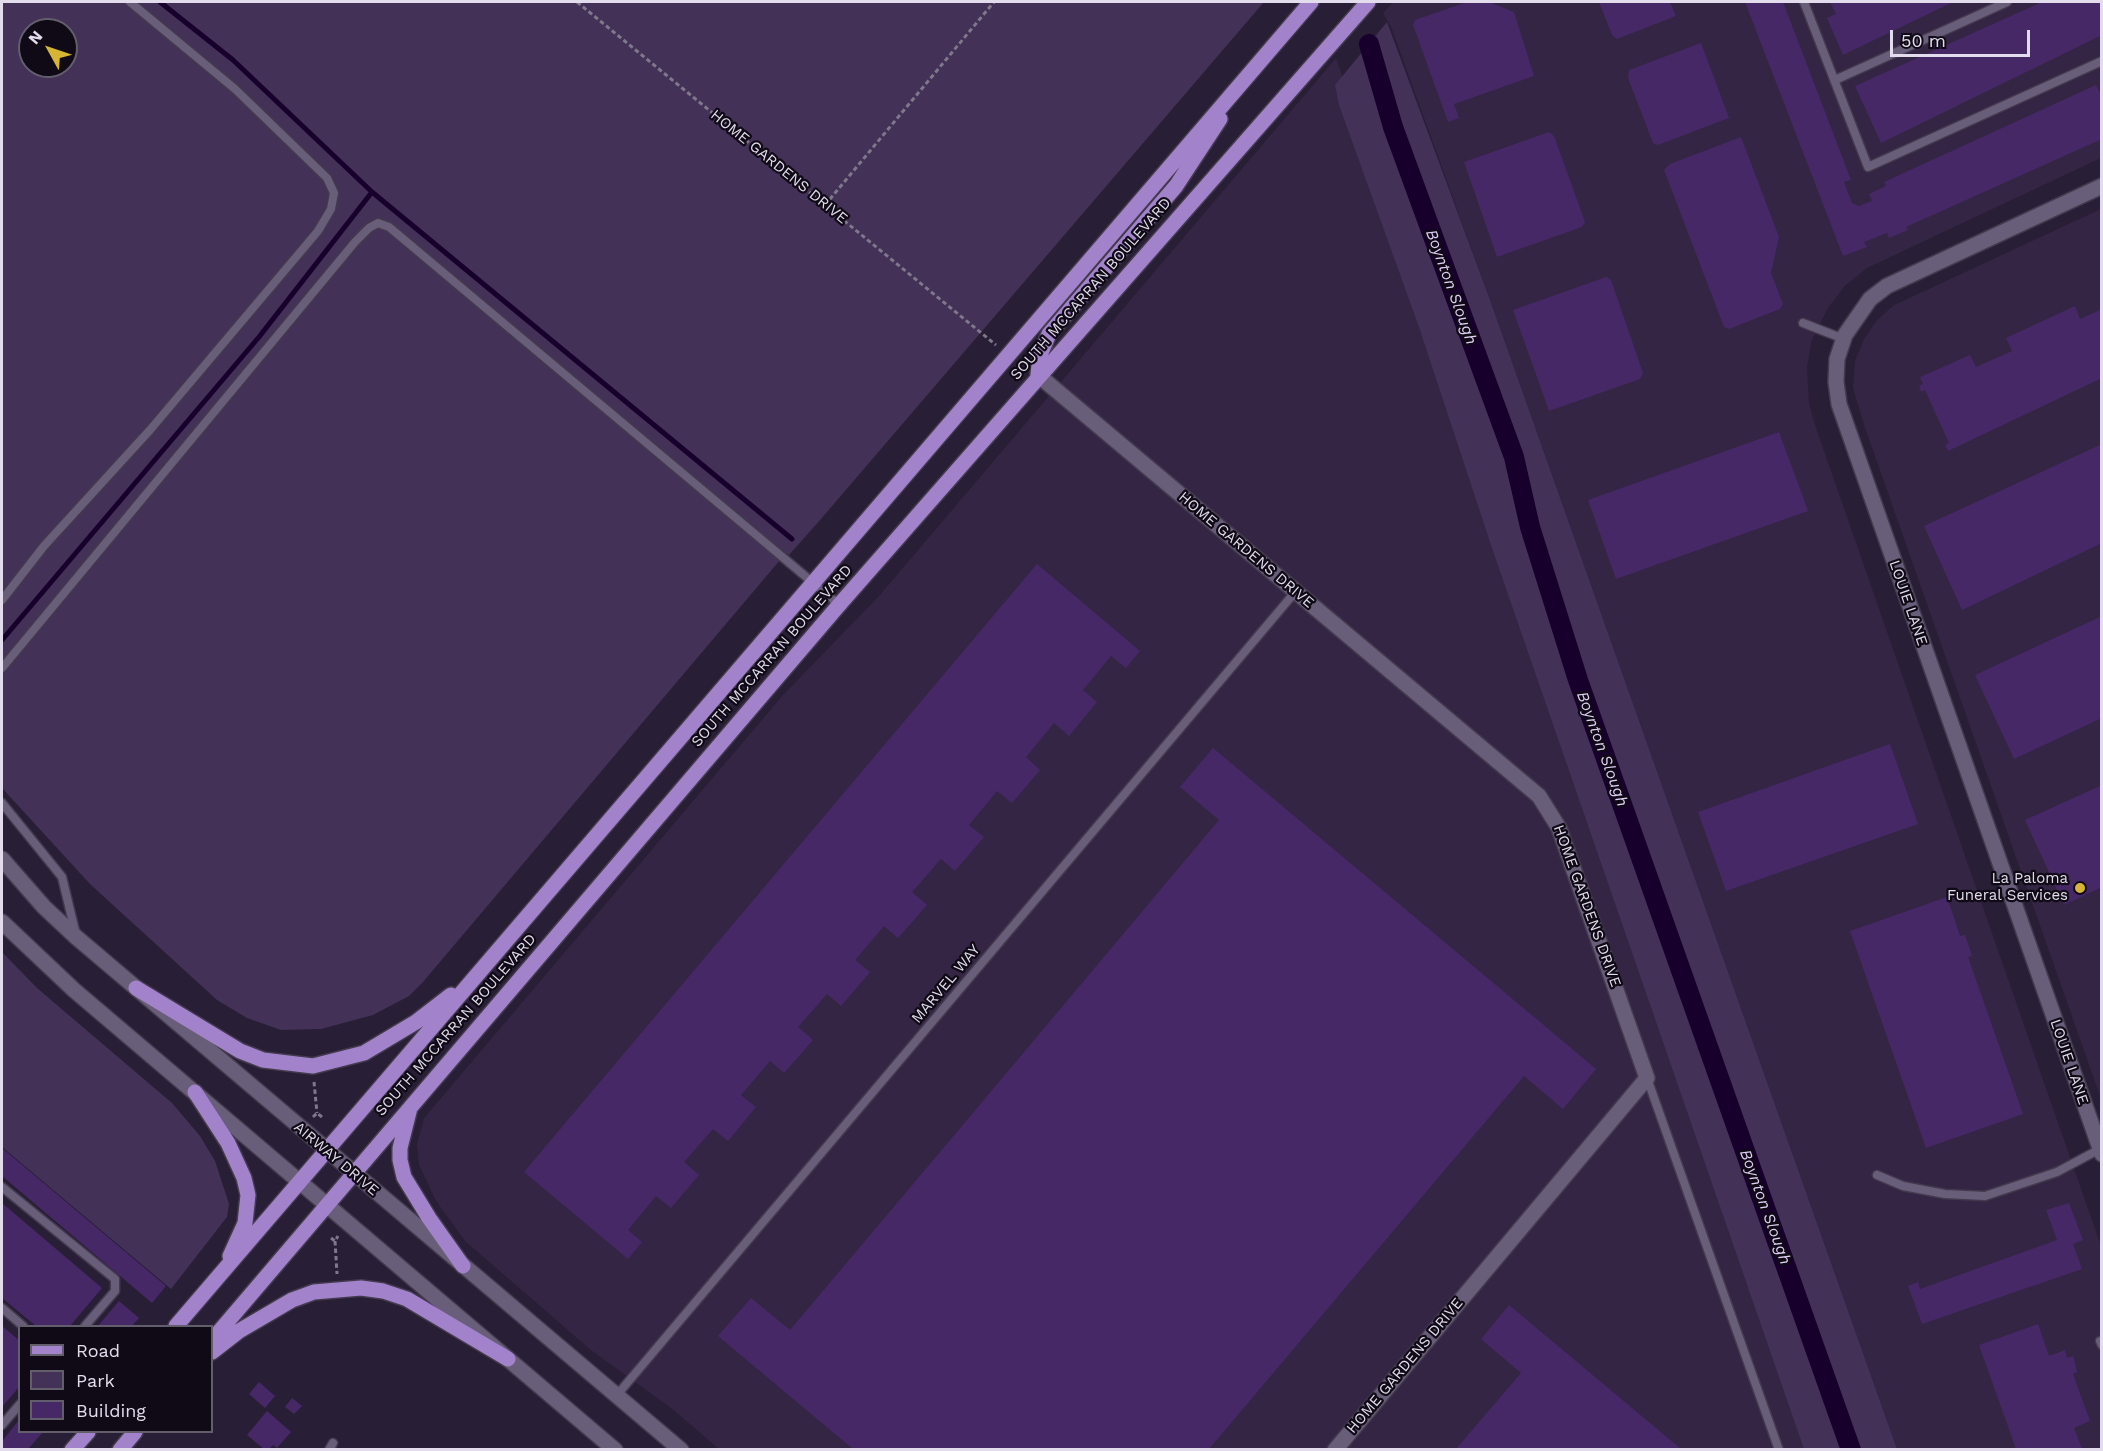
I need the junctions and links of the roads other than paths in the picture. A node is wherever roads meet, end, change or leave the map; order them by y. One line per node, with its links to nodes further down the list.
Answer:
1 (130, 2): 15 (lane)
2 (1311, 2): 8 (main road, SOUTH MCCARRAN BOULEVARD)
3 (1368, 2): 12 (main road, SOUTH MCCARRAN BOULEVARD)
4 (1804, 2): 7 (lane)
5 (2007, 2): 7 (lane)
6 (2102, 61): 7 (lane)
7 (1835, 80)
8 (1234, 92): 12 (main road); 13 (main road, SOUTH MCCARRAN BOULEVARD)
9 (2102, 186): 11 (street, LOUIE LANE)
10 (1803, 322): 11 (lane)
11 (1844, 339): 28 (street, LOUIE LANE)
12 (1038, 375): 14 (street, HOME GARDENS DRIVE); 16 (main road, SOUTH MCCARRAN BOULEVARD)
13 (814, 584): 16 (lane); 17 (lane); 22 (main road, SOUTH MCCARRAN BOULEVARD)
14 (1296, 591): 24 (street, HOME GARDENS DRIVE); 43 (lane, MARVEL WAY)
15 (2, 600)
16 (842, 607): 26 (main road, SOUTH MCCARRAN BOULEVARD)
17 (2, 668)
18 (2, 803): 21 (lane)
19 (2, 859): 21 (street, AIRWAY DRIVE)
20 (2, 922): 25 (street)
21 (76, 936): 23 (street, AIRWAY DRIVE)
22 (477, 974): 23 (main road); 27 (main road, SOUTH MCCARRAN BOULEVARD)
23 (136, 988): 27 (street, AIRWAY DRIVE)
24 (1647, 1078): 52 (street, HOME GARDENS DRIVE); 53 (lane)
25 (195, 1092): 31 (street); 35 (main road)
26 (411, 1105): 29 (main road, SOUTH MCCARRAN BOULEVARD); 34 (main road)
27 (327, 1151): 29 (street, AIRWAY DRIVE); 31 (main road, SOUTH MCCARRAN BOULEVARD)
28 (2101, 1151): 30 (lane)
29 (353, 1173): 33 (main road, SOUTH MCCARRAN BOULEVARD); 34 (street, AIRWAY DRIVE)
30 (1877, 1175)
31 (300, 1182): 33 (street); 35 (main road, SOUTH MCCARRAN BOULEVARD)
32 (2, 1188): 38 (lane)
33 (326, 1204): 40 (main road, SOUTH MCCARRAN BOULEVARD); 42 (street)
34 (463, 1266): 43 (street, AIRWAY DRIVE)
35 (222, 1272): 39 (main road, SOUTH MCCARRAN BOULEVARD)
36 (2, 1308): 37 (lane)
37 (23, 1325)
38 (86, 1325)
39 (177, 1325)
40 (213, 1339)
41 (213, 1351): 42 (main road)
42 (508, 1359): 50 (street)
43 (617, 1395): 51 (street, AIRWAY DRIVE)
44 (18, 1406): 45 (lane)
45 (2, 1425)
46 (86, 1433): 48 (main road)
47 (133, 1433): 49 (main road)
48 (72, 1449)
49 (120, 1449)
50 (615, 1449)
51 (681, 1449)
52 (1335, 1449)
53 (1779, 1449)

